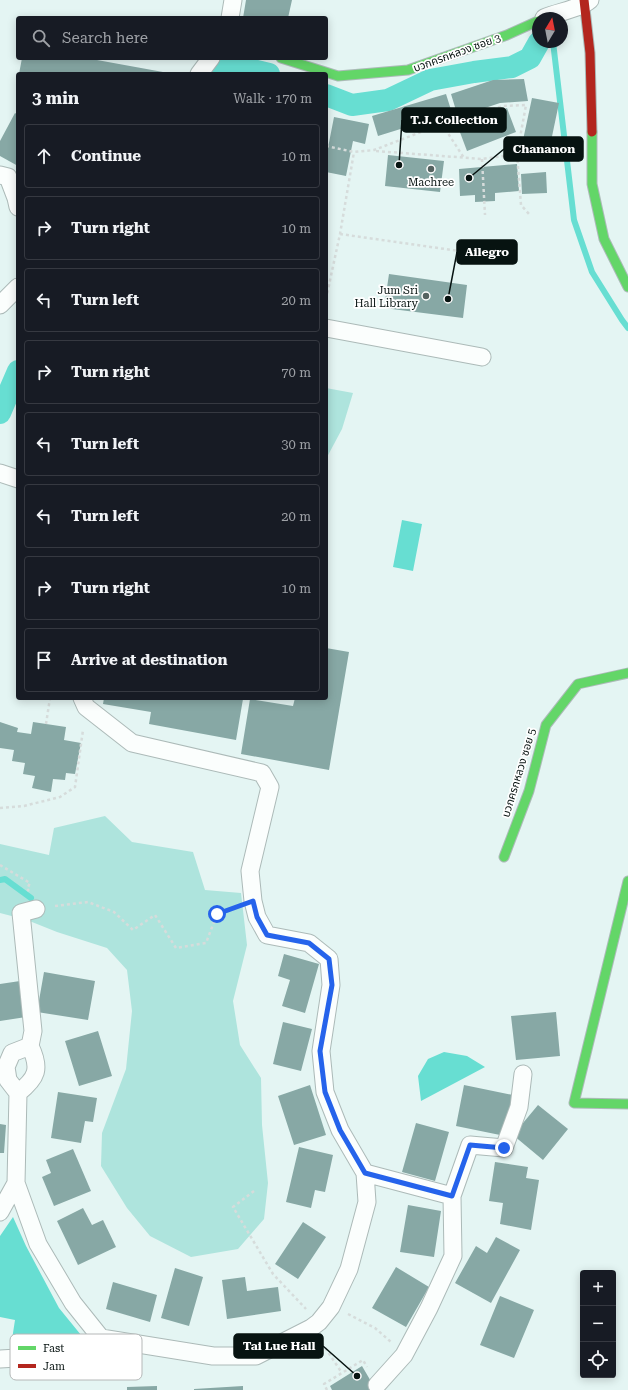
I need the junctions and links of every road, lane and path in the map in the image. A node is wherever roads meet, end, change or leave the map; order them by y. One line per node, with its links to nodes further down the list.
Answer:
1 (233, 0): 4 (street)
2 (586, 1): 3 (street); 24 (street)
3 (558, 12)
4 (230, 16)
5 (532, 24): 10 (street, บวกครกหลวง ซอย 3)
6 (210, 60): 8 (street)
7 (287, 60): 9 (street, บวกครกหลวง ซอย 3)
8 (201, 72)
9 (325, 72)
10 (328, 73)
11 (442, 124): 13 (path); 15 (path); 16 (path)
12 (328, 146): 14 (path)
13 (374, 150): 14 (path); 16 (path)
14 (354, 152): 22 (path)
15 (517, 154): 17 (path); 20 (path)
16 (464, 158): 17 (path)
17 (482, 159): 21 (path)
18 (0, 175): 19 (street)
19 (11, 200)
20 (529, 214)
21 (485, 216)
22 (340, 234): 23 (path); 26 (path)
23 (473, 253)
24 (628, 287)
25 (16, 289): 27 (street)
26 (328, 290)
27 (0, 305)
28 (328, 328): 29 (street)
29 (482, 357)
30 (0, 473): 31 (street)
31 (16, 478)
32 (628, 673): 37 (street, บวกครกหลวง ซอย 5)
33 (50, 700): 35 (path)
34 (84, 703): 36 (path); 40 (street)
35 (46, 724)
36 (0, 808)
37 (504, 857)
38 (0, 865): 41 (path)
39 (628, 881): 45 (street)
40 (253, 901): 41 (path); 46 (street)
41 (36, 909): 42 (street)
42 (30, 1046): 44 (street); 44 (street)
43 (523, 1074): 49 (street)
44 (18, 1093): 47 (street)
45 (628, 1104)
46 (365, 1173): 49 (street); 51 (street)
47 (16, 1184): 50 (street); 53 (street)
48 (254, 1191): 52 (path)
49 (452, 1196): 56 (street)
50 (0, 1212)
51 (331, 1307): 52 (street); 56 (path)
52 (319, 1322): 55 (street)
53 (98, 1334)
54 (322, 1342): 59 (path)
55 (142, 1345)
56 (404, 1355): 60 (street)
57 (10, 1359): 58 (street)
58 (0, 1360)
59 (342, 1373): 60 (path); 61 (path)
60 (377, 1385)
61 (328, 1390)

